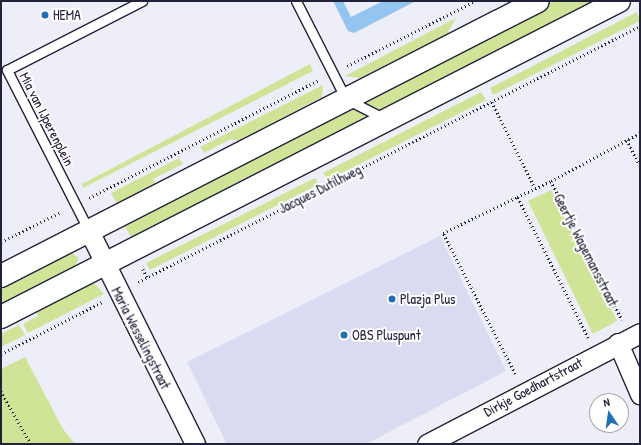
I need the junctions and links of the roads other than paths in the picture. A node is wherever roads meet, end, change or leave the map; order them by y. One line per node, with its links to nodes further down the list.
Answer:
1 (142, 1): 7 (lane, Mia van IJperenplein)
2 (296, 1): 5 (lane)
3 (538, 1): 5 (main road)
4 (619, 1): 6 (main road)
5 (346, 99): 6 (lane); 7 (main road)
6 (387, 120): 8 (main road)
7 (89, 231): 8 (street, Maria Wesselingstraat); 9 (main road)
8 (105, 265): 10 (main road); 14 (street, Maria Wesselingstraat)
9 (1, 276)
10 (1, 317)
11 (630, 338): 12 (street); 13 (street, Dirkje Goedhartstraat)
12 (640, 394)
13 (435, 442)
14 (195, 444)

